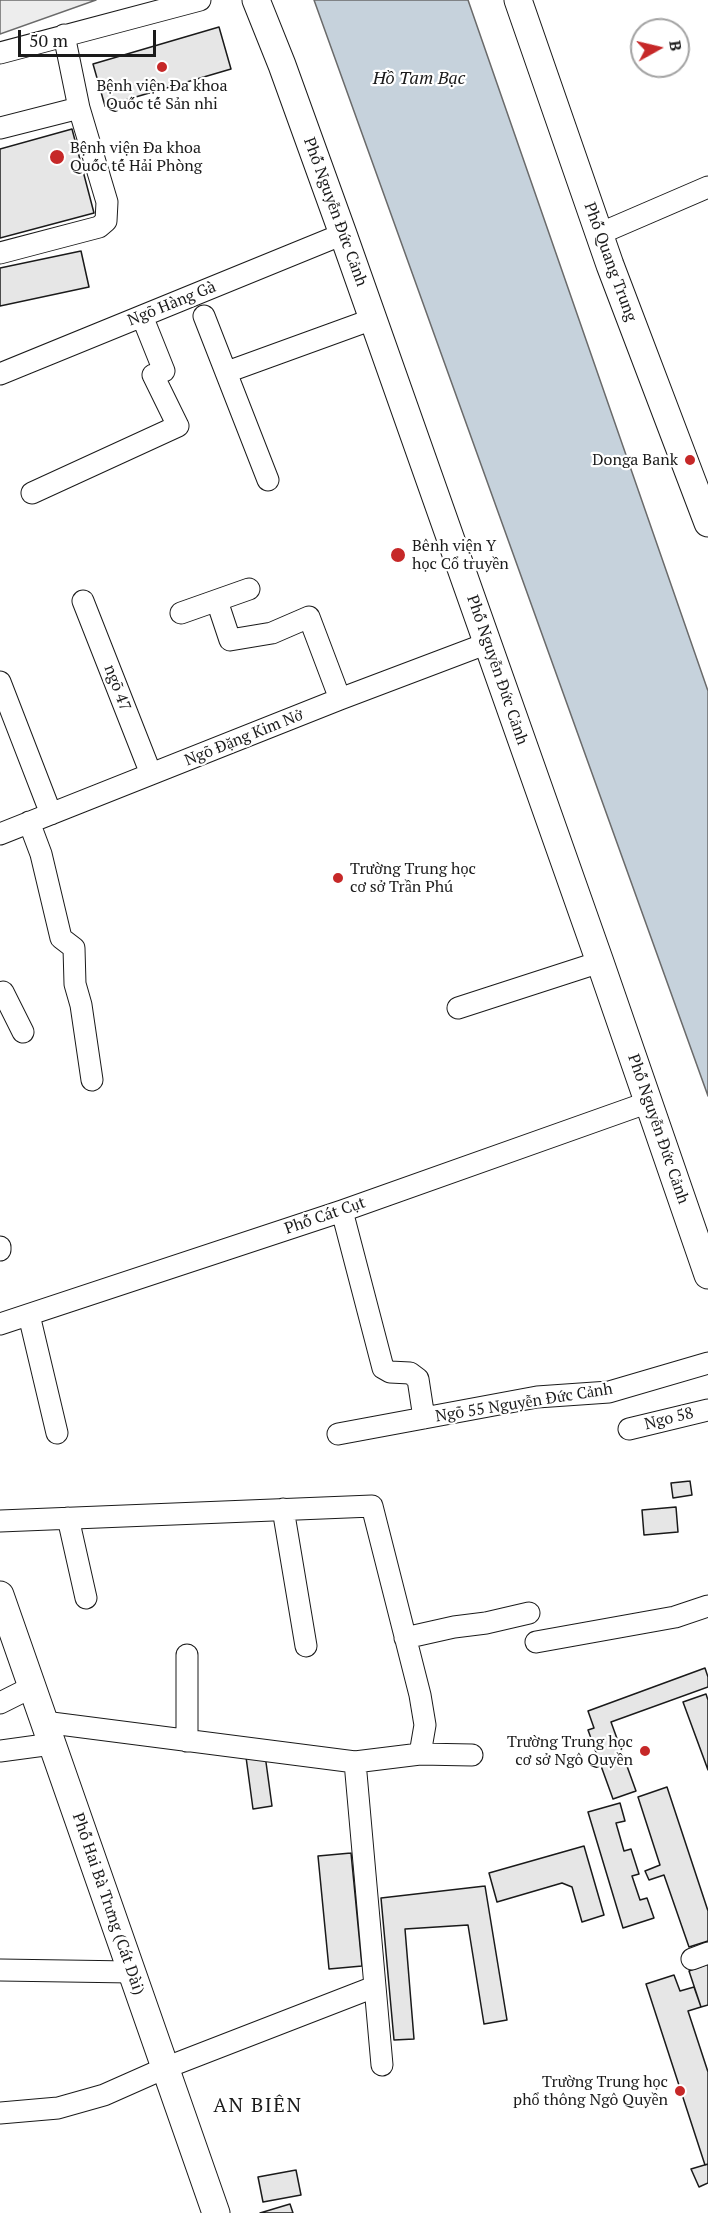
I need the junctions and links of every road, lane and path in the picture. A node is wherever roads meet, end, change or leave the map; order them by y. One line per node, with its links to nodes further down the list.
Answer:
1 (200, 0): 4 (street)
2 (256, 0): 9 (main road, Phố Nguyễn Đức Cảnh)
3 (518, 0): 10 (main road, Phố Quang Trung)
4 (64, 35): 5 (street); 6 (street)
5 (0, 53)
6 (79, 108): 7 (street); 11 (street)
7 (0, 128)
8 (708, 187): 10 (street)
9 (343, 234): 12 (street, Ngõ Hàng Gà); 14 (main road, Phố Nguyễn Đức Cảnh)
10 (599, 234): 19 (main road, Phố Quang Trung)
11 (0, 253)
12 (142, 316): 16 (street, Ngõ Hàng Gà); 18 (street)
13 (204, 316): 15 (street)
14 (373, 319): 15 (street); 24 (main road, Phố Nguyễn Đức Cảnh)
15 (227, 372): 17 (street)
16 (0, 374)
17 (268, 480)
18 (32, 492)
19 (708, 523)
20 (249, 589): 22 (street)
21 (83, 601): 27 (street, ngõ 47)
22 (217, 601): 23 (street); 26 (street)
23 (181, 613)
24 (488, 643): 26 (street, Ngõ Đặng Kim Nở); 31 (main road, Phố Nguyễn Đức Cảnh)
25 (0, 682): 28 (street)
26 (340, 699): 27 (street, Ngõ Đặng Kim Nở)
27 (151, 774): 28 (street, Ngõ Đặng Kim Nở)
28 (51, 814): 29 (street, Ngõ Đặng Kim Nở)
29 (29, 822): 30 (street, Ngõ Đặng Kim Nở); 35 (street)
30 (0, 834)
31 (600, 962): 33 (street); 36 (main road, Phố Nguyễn Đức Cảnh)
32 (0, 993): 34 (street)
33 (458, 1008)
34 (23, 1032)
35 (92, 1080)
36 (649, 1102): 37 (street, Phố Cát Cụt); 38 (main road, Phố Nguyễn Đức Cảnh)
37 (342, 1211): 39 (street, Phố Cát Cụt); 43 (street)
38 (708, 1275)
39 (29, 1315): 40 (street, Phố Cát Cụt); 45 (street)
40 (0, 1324)
41 (708, 1363): 43 (street, Ngõ 55 Nguyễn Đức Cảnh)
42 (708, 1410): 44 (street, Ngo 58)
43 (424, 1418): 46 (street, Ngõ 55 Nguyễn Đức Cảnh)
44 (629, 1429)
45 (57, 1433)
46 (338, 1434)
47 (283, 1509): 48 (street); 54 (street); 56 (street)
48 (68, 1518): 49 (street); 51 (street)
49 (0, 1521)
50 (0, 1595): 58 (main road, Phố Hai Bà Trưng (Cát Dài))
51 (86, 1598)
52 (708, 1606): 55 (street)
53 (529, 1613): 54 (street)
54 (405, 1638): 63 (street)
55 (536, 1642)
56 (306, 1646)
57 (187, 1655): 61 (street)
58 (32, 1687): 59 (street); 60 (main road, Phố Hai Bà Trưng (Cát Dài))
59 (0, 1703)
60 (48, 1733): 61 (street); 62 (street); 67 (main road, Phố Hai Bà Trưng (Cát Dài))
61 (187, 1740): 65 (street)
62 (0, 1751)
63 (420, 1754): 64 (street); 65 (street)
64 (472, 1755)
65 (355, 1762): 68 (street)
66 (0, 1970): 67 (street)
67 (131, 1972): 70 (main road, Phố Hai Bà Trưng (Cát Dài))
68 (374, 1987): 69 (street); 70 (street)
69 (382, 2065)
70 (165, 2068): 71 (street); 72 (main road, Phố Hai Bà Trưng (Cát Dài))
71 (0, 2114)
72 (215, 2213)

